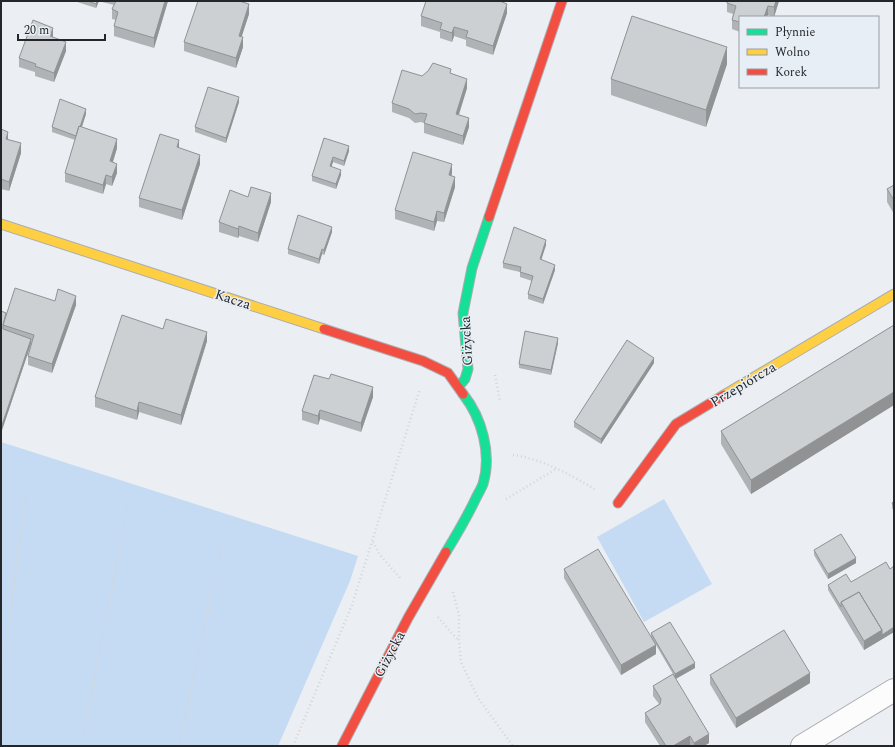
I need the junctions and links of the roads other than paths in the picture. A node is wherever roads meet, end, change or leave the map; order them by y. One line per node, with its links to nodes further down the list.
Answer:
1 (562, 1): 4 (street, Giżycka)
2 (1, 224): 4 (street, Kacza)
3 (894, 294): 5 (street, Przepiórcza)
4 (459, 386): 7 (street, Giżycka)
5 (618, 503)
6 (894, 690): 8 (street)
7 (342, 746)
8 (802, 746)

